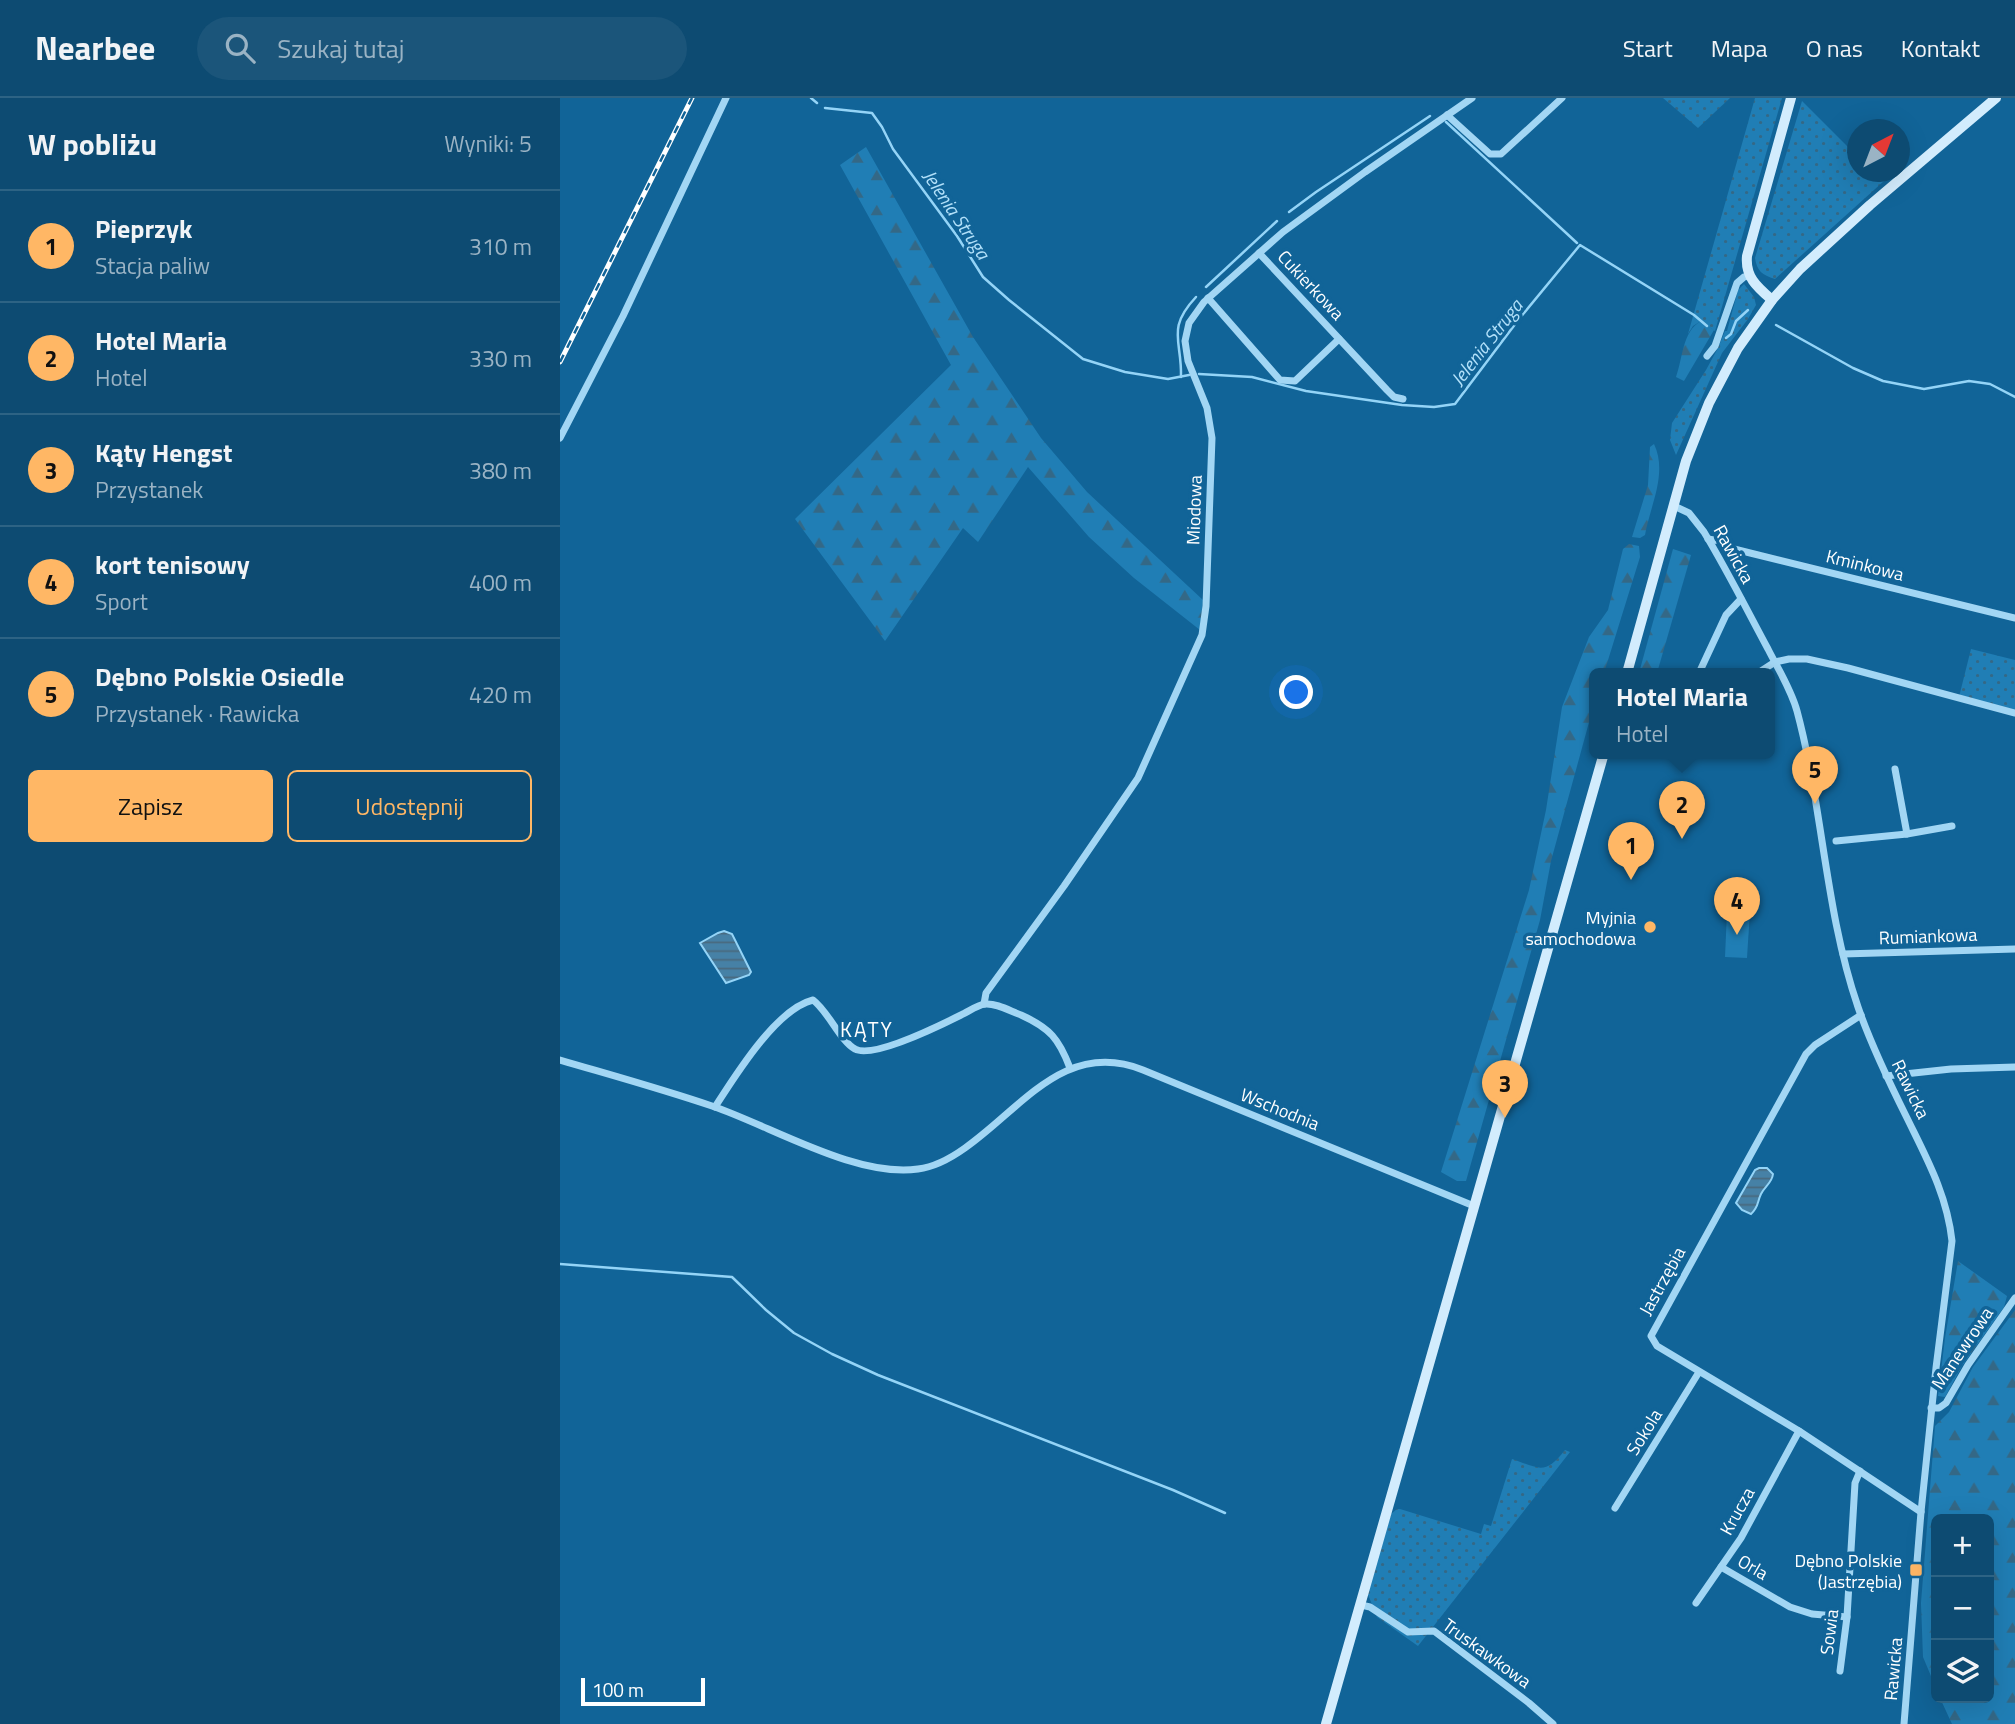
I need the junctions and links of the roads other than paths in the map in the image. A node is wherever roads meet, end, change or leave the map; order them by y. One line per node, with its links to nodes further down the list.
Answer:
1 (726, 98): 14 (street)
2 (1472, 98): 6 (street, Miodowa)
3 (1562, 98): 6 (street)
4 (1791, 98): 8 (main road)
5 (1996, 98): 10 (main road)
6 (1447, 115): 7 (street, Miodowa)
7 (1259, 253): 9 (street, Miodowa); 11 (street, Cukierkowa)
8 (1749, 275): 10 (main road); 12 (street)
9 (1208, 298): 11 (street, Cukierkowa); 31 (street, Miodowa)
10 (1772, 300): 15 (main road)
11 (1339, 339): 13 (street, Cukierkowa)
12 (1707, 356)
13 (1403, 399)
14 (560, 438)
15 (1674, 506): 16 (street, Rawicka); 20 (main road)
16 (1708, 539): 17 (street, Rawicka); 18 (street, Kminkowa)
17 (1741, 599): 19 (street, Rawicka); 21 (street)
18 (2015, 618)
19 (1775, 662): 22 (street); 23 (street); 30 (street, Rawicka)
20 (1628, 668)
21 (1701, 668)
22 (1766, 668)
23 (2015, 713)
24 (1602, 759): 38 (main road)
25 (1895, 769): 27 (street)
26 (1952, 827): 27 (street)
27 (1906, 834): 28 (street)
28 (1836, 841)
29 (2015, 948): 30 (street, Rumiankowa)
30 (1843, 954): 32 (street, Rawicka)
31 (984, 1004): 35 (street); 37 (street)
32 (1861, 1015): 36 (street, Rawicka); 40 (street, Jastrzębia)
33 (560, 1060): 37 (street)
34 (2015, 1067): 36 (street)
35 (1070, 1068): 37 (street); 38 (street, Wschodnia)
36 (1886, 1076): 41 (street, Rawicka)
37 (715, 1107)
38 (1474, 1206): 48 (main road)
39 (2015, 1298): 41 (street, Manewrowa)
40 (1699, 1372): 42 (street, Jastrzębia); 44 (street, Sokola)
41 (1931, 1408): 45 (street, Rawicka)
42 (1798, 1431): 43 (street, Jastrzębia); 46 (street, Krucza)
43 (1860, 1471): 45 (street, Jastrzębia); 49 (street, Sowia)
44 (1615, 1508)
45 (1921, 1512): 53 (street, Rawicka)
46 (1721, 1567): 47 (street, Krucza); 49 (street, Orla)
47 (1696, 1603)
48 (1361, 1605): 51 (main road); 52 (street, Truskawkowa)
49 (1847, 1617): 50 (street, Sowia)
50 (1840, 1671)
51 (1326, 1724)
52 (1553, 1724)
53 (1904, 1724)

